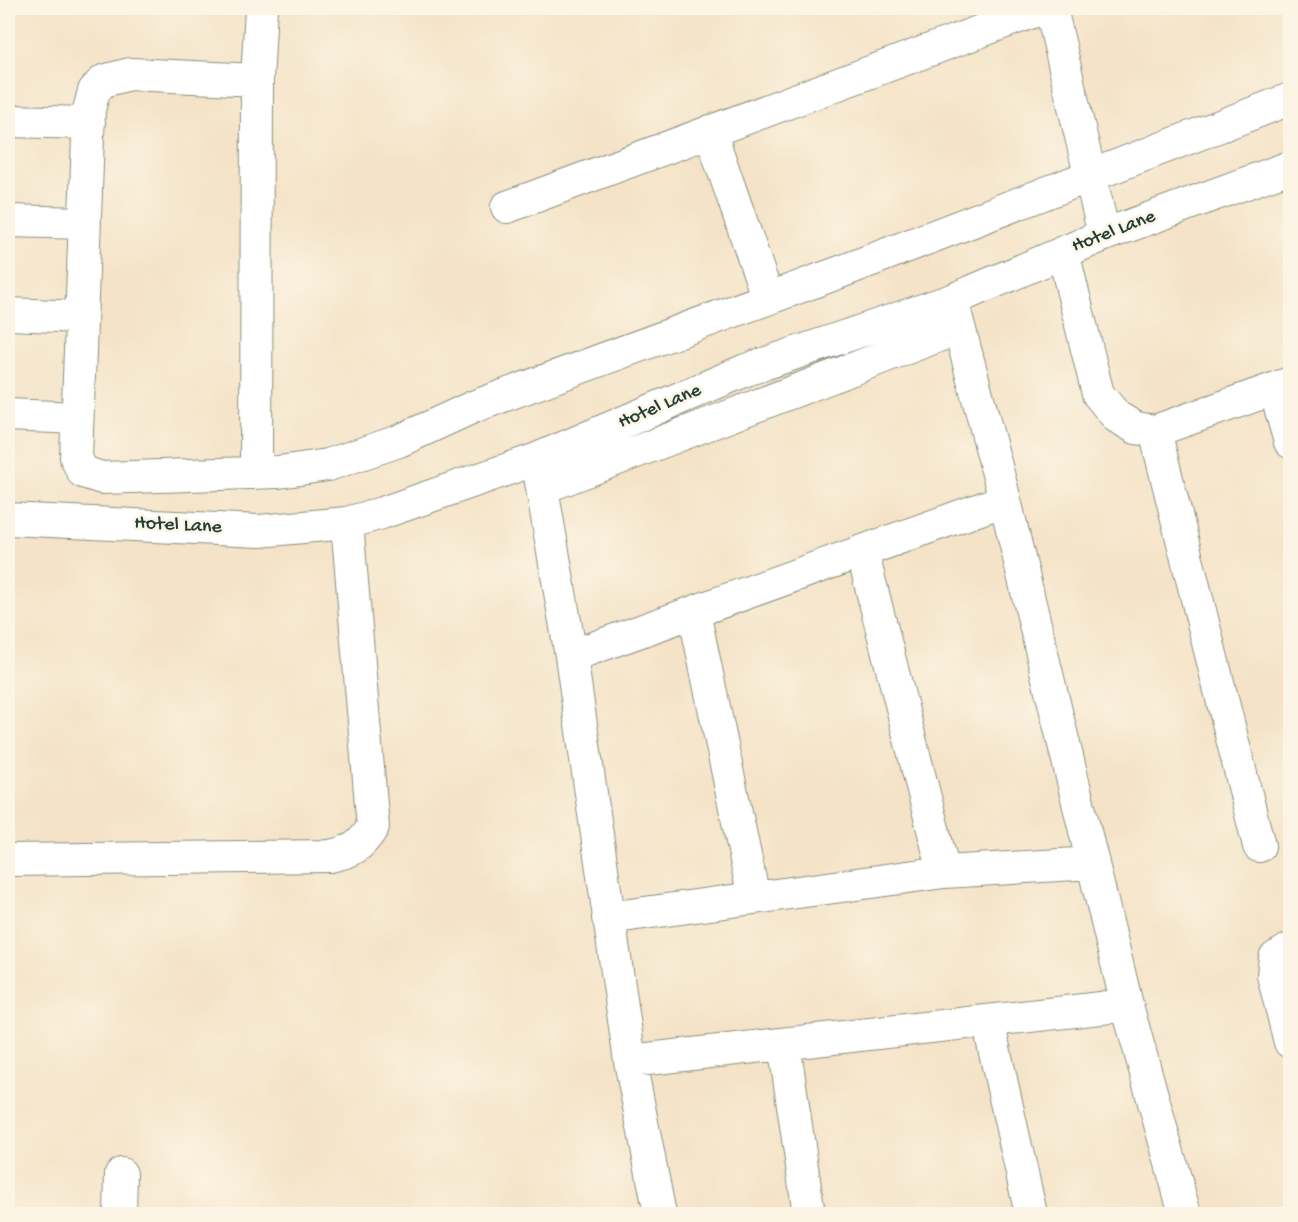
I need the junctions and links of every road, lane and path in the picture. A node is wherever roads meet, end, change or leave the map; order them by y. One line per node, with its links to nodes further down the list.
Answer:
1 (261, 8): 4 (street)
2 (1042, 8): 8 (street)
3 (1051, 8): 10 (street)
4 (257, 80): 7 (street); 25 (street)
5 (1290, 99): 10 (street)
6 (8, 121): 7 (street)
7 (89, 123): 13 (street)
8 (710, 131): 11 (street); 16 (street)
9 (1290, 167): 14 (street, Hotel Lane)
10 (1091, 180): 14 (street); 16 (street)
11 (507, 207)
12 (8, 221): 13 (street)
13 (84, 223): 19 (street)
14 (1102, 225): 15 (street, Hotel Lane)
15 (1063, 252): 18 (street, Hotel Lane); 23 (street)
16 (768, 299): 25 (street)
17 (8, 314): 19 (street)
18 (956, 314): 26 (street, Hotel Lane); 27 (street)
19 (81, 317): 22 (street)
20 (1283, 386): 23 (street); 24 (street)
21 (8, 415): 22 (street)
22 (77, 418): 25 (street)
23 (1155, 431): 33 (street)
24 (1290, 442)
25 (256, 473)
26 (539, 473): 29 (street, Hotel Lane); 32 (street)
27 (1005, 500): 30 (street); 35 (street)
28 (8, 519): 29 (street, Hotel Lane)
29 (347, 524): 34 (street)
30 (862, 551): 31 (street); 36 (street)
31 (694, 612): 32 (street); 37 (street)
32 (571, 657): 38 (street)
33 (1259, 846)
34 (8, 860)
35 (1093, 863): 36 (street); 40 (street)
36 (944, 872): 37 (street)
37 (754, 898): 38 (street)
38 (608, 918): 44 (street)
39 (1290, 949): 42 (street)
40 (1127, 1005): 41 (street); 50 (street)
41 (987, 1021): 43 (street); 49 (street)
42 (1290, 1042)
43 (784, 1044): 44 (street); 48 (street)
44 (630, 1061): 47 (street)
45 (121, 1174): 46 (street)
46 (120, 1215)
47 (660, 1215)
48 (809, 1215)
49 (1031, 1215)
50 (1185, 1215)

